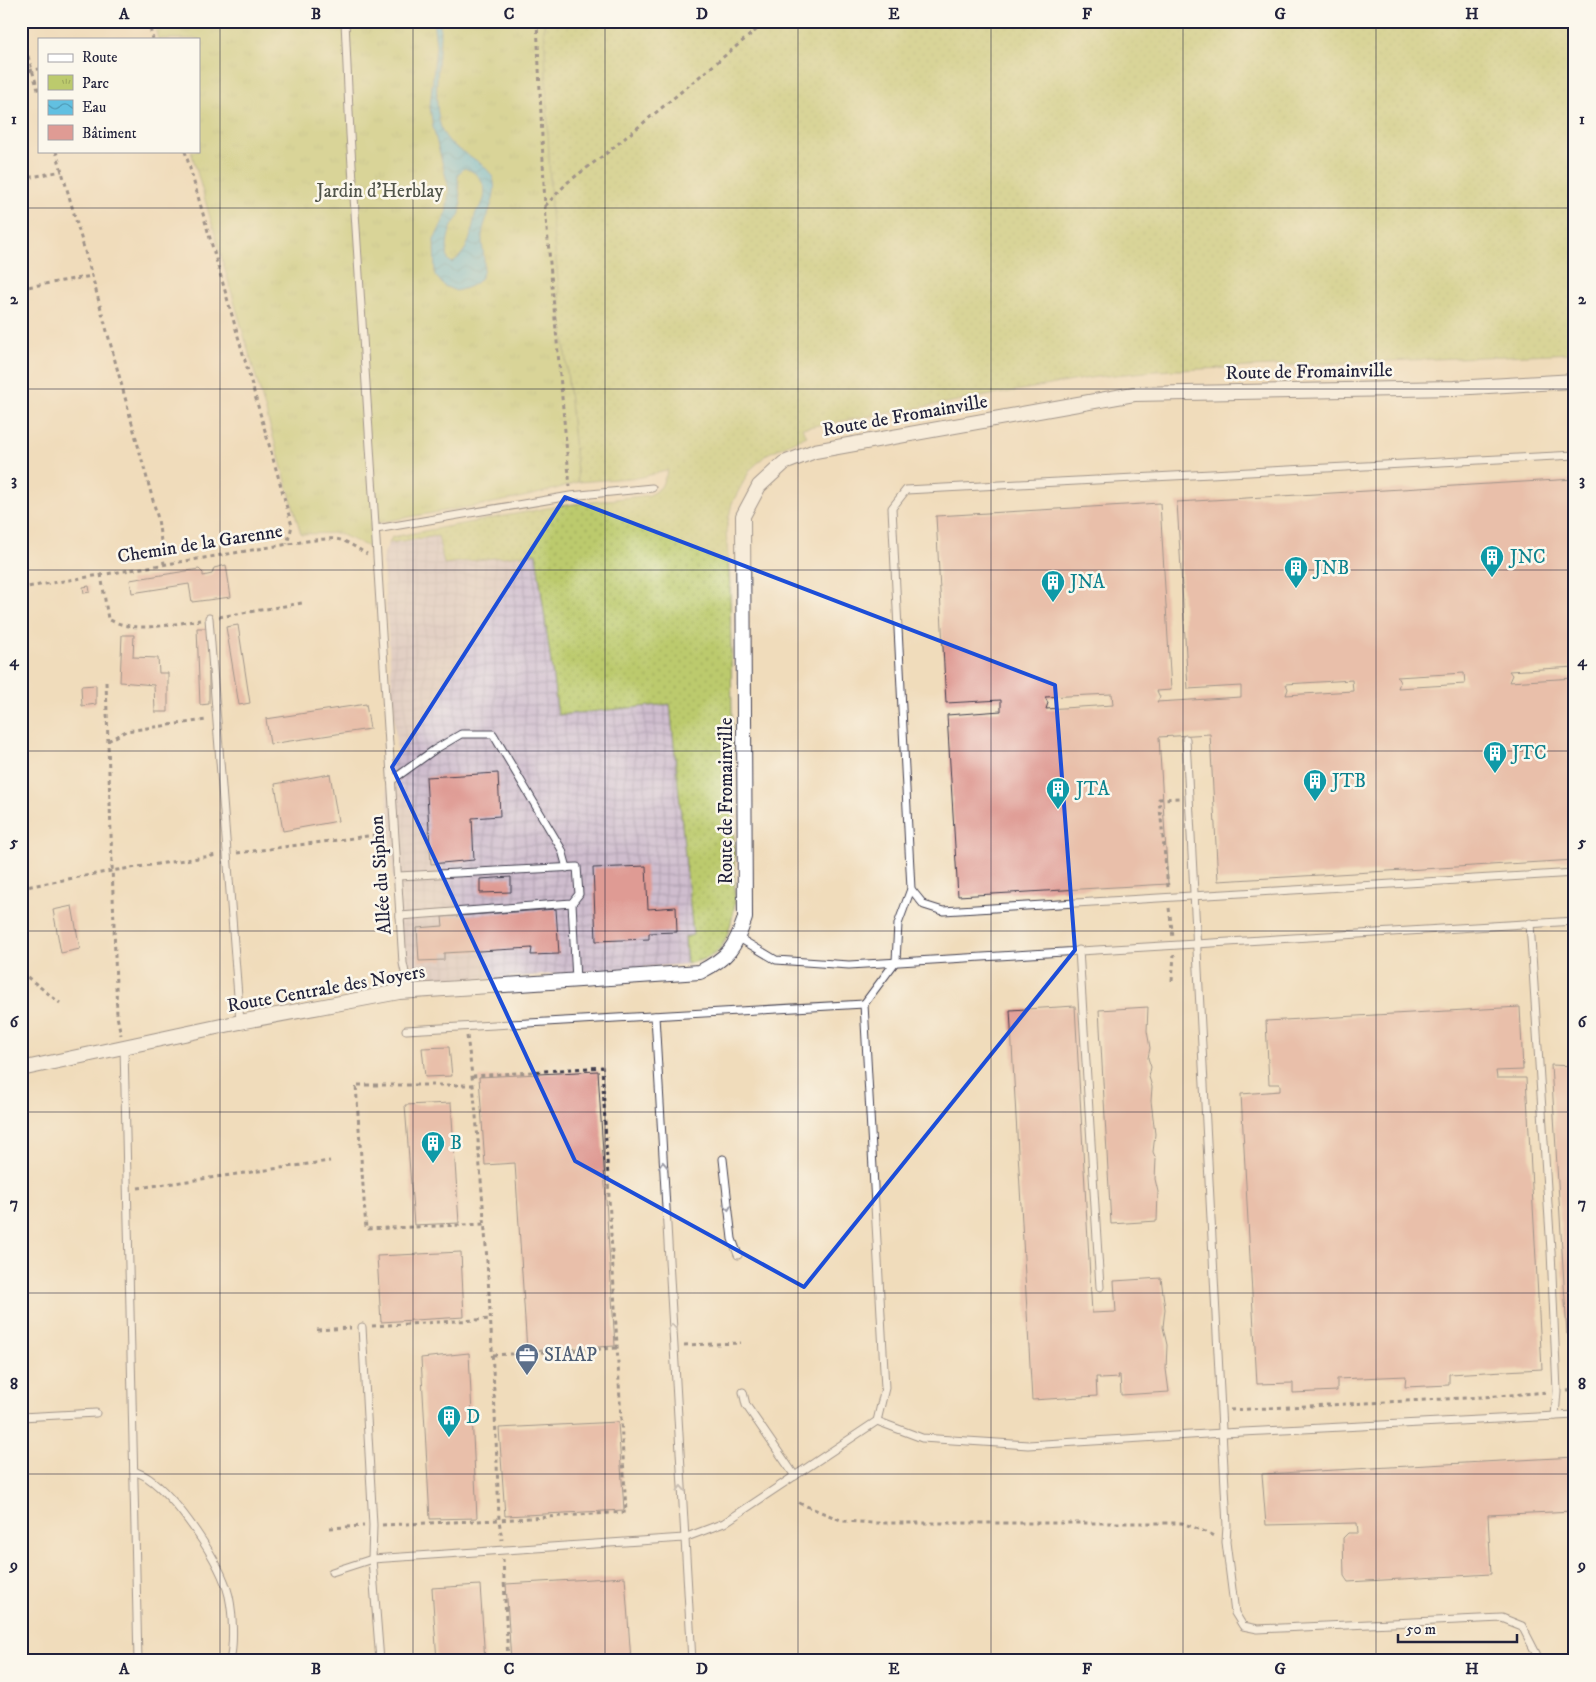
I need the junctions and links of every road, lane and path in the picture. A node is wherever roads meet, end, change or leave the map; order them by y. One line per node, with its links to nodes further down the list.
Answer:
1 (148, 21): 6 (path)
2 (345, 21): 22 (lane, Allée du Siphon)
3 (537, 21): 15 (path)
4 (767, 21): 15 (path)
5 (21, 33): 8 (path)
6 (153, 38)
7 (38, 69): 8 (path)
8 (32, 70): 9 (path); 10 (path)
9 (21, 72)
10 (38, 90)
11 (56, 152): 13 (path)
12 (185, 152): 23 (path)
13 (62, 172): 14 (path); 16 (path)
14 (21, 179)
15 (544, 206): 21 (path)
16 (92, 276): 17 (path); 25 (path)
17 (21, 288)
18 (1575, 381): 50 (street, Route de Fromainville)
19 (1575, 455): 44 (lane)
20 (652, 488): 21 (lane)
21 (570, 496): 22 (lane)
22 (376, 529): 24 (lane, Allée du Siphon)
23 (287, 544): 24 (path, Chemin de la Garenne); 25 (path, Chemin de la Garenne)
24 (378, 561): 34 (lane, Allée du Siphon)
25 (164, 564): 26 (path, Chemin de la Garenne)
26 (101, 574): 27 (path, Chemin de la Garenne); 29 (path)
27 (21, 588)
28 (302, 604): 29 (path)
29 (209, 618): 31 (lane)
30 (106, 682): 33 (path)
31 (217, 719): 33 (path); 37 (lane)
32 (1186, 738): 35 (lane)
33 (108, 742): 39 (path)
34 (391, 781): 38 (lane); 41 (lane, Allée du Siphon)
35 (1190, 797): 42 (path); 45 (lane)
36 (387, 833): 37 (path)
37 (227, 854): 39 (path); 61 (lane)
38 (567, 868): 41 (lane); 46 (lane)
39 (111, 871): 43 (path); 64 (path)
40 (1575, 873): 45 (lane)
41 (398, 876): 47 (lane, Allée du Siphon)
42 (1168, 887)
43 (21, 888)
44 (911, 889): 45 (lane); 53 (lane)
45 (1194, 896): 51 (lane)
46 (572, 903): 47 (lane); 56 (lane)
47 (400, 916): 57 (lane, Allée du Siphon)
48 (1575, 920): 49 (lane)
49 (1530, 922): 51 (lane); 82 (lane)
50 (739, 938): 53 (lane); 55 (street, Route de Fromainville)
51 (1196, 943): 52 (lane); 84 (lane)
52 (1079, 950): 53 (lane); 73 (lane)
53 (896, 961): 59 (lane)
54 (21, 972): 58 (path)
55 (700, 972): 56 (street, Route Centrale des Noyers)
56 (576, 980): 57 (street, Route Centrale des Noyers)
57 (409, 991): 61 (street, Route Centrale des Noyers)
58 (60, 1003)
59 (864, 1004): 60 (lane); 89 (lane)
60 (655, 1016): 62 (lane); 78 (lane, one-way to 60)
61 (240, 1022): 64 (street, Route Centrale des Noyers)
62 (466, 1026): 63 (lane); 66 (path)
63 (406, 1030)
64 (124, 1047): 65 (street, Route Centrale des Noyers); 70 (lane)
65 (21, 1069)
66 (472, 1076): 67 (path); 79 (path)
67 (474, 1084): 71 (path); 71 (path)
68 (723, 1159): 72 (lane, one-way to 72)
69 (330, 1161): 70 (path)
70 (128, 1189): 91 (lane)
71 (485, 1224): 74 (path)
72 (738, 1255)
73 (1100, 1287)
74 (492, 1319): 75 (path); 80 (path)
75 (362, 1327): 76 (path); 95 (lane)
76 (317, 1330)
77 (741, 1343): 78 (path)
78 (673, 1345): 97 (lane, one-way to 78)
79 (617, 1348): 80 (path); 94 (path)
80 (493, 1355): 94 (path)
81 (1575, 1390): 82 (path)
82 (1557, 1391): 84 (path); 86 (lane)
83 (743, 1392): 92 (lane)
84 (1222, 1410): 90 (lane)
85 (96, 1413): 88 (lane)
86 (1555, 1416): 87 (lane); 90 (lane)
87 (1575, 1416)
88 (21, 1417)
89 (878, 1421): 90 (lane); 92 (lane)
90 (1223, 1433): 98 (lane)
91 (134, 1471): 102 (lane); 103 (lane)
92 (795, 1476): 97 (lane)
93 (799, 1502): 98 (path)
94 (500, 1520): 95 (path); 99 (path)
95 (373, 1525): 96 (path); 100 (lane)
96 (330, 1528)
97 (684, 1538): 99 (lane); 106 (lane)
98 (1226, 1542): 107 (lane)
99 (503, 1549): 100 (lane); 105 (path)
100 (372, 1559): 101 (lane); 104 (lane)
101 (332, 1572)
102 (138, 1661)
103 (230, 1661)
104 (380, 1661)
105 (508, 1661)
106 (692, 1661)
107 (1540, 1661)

